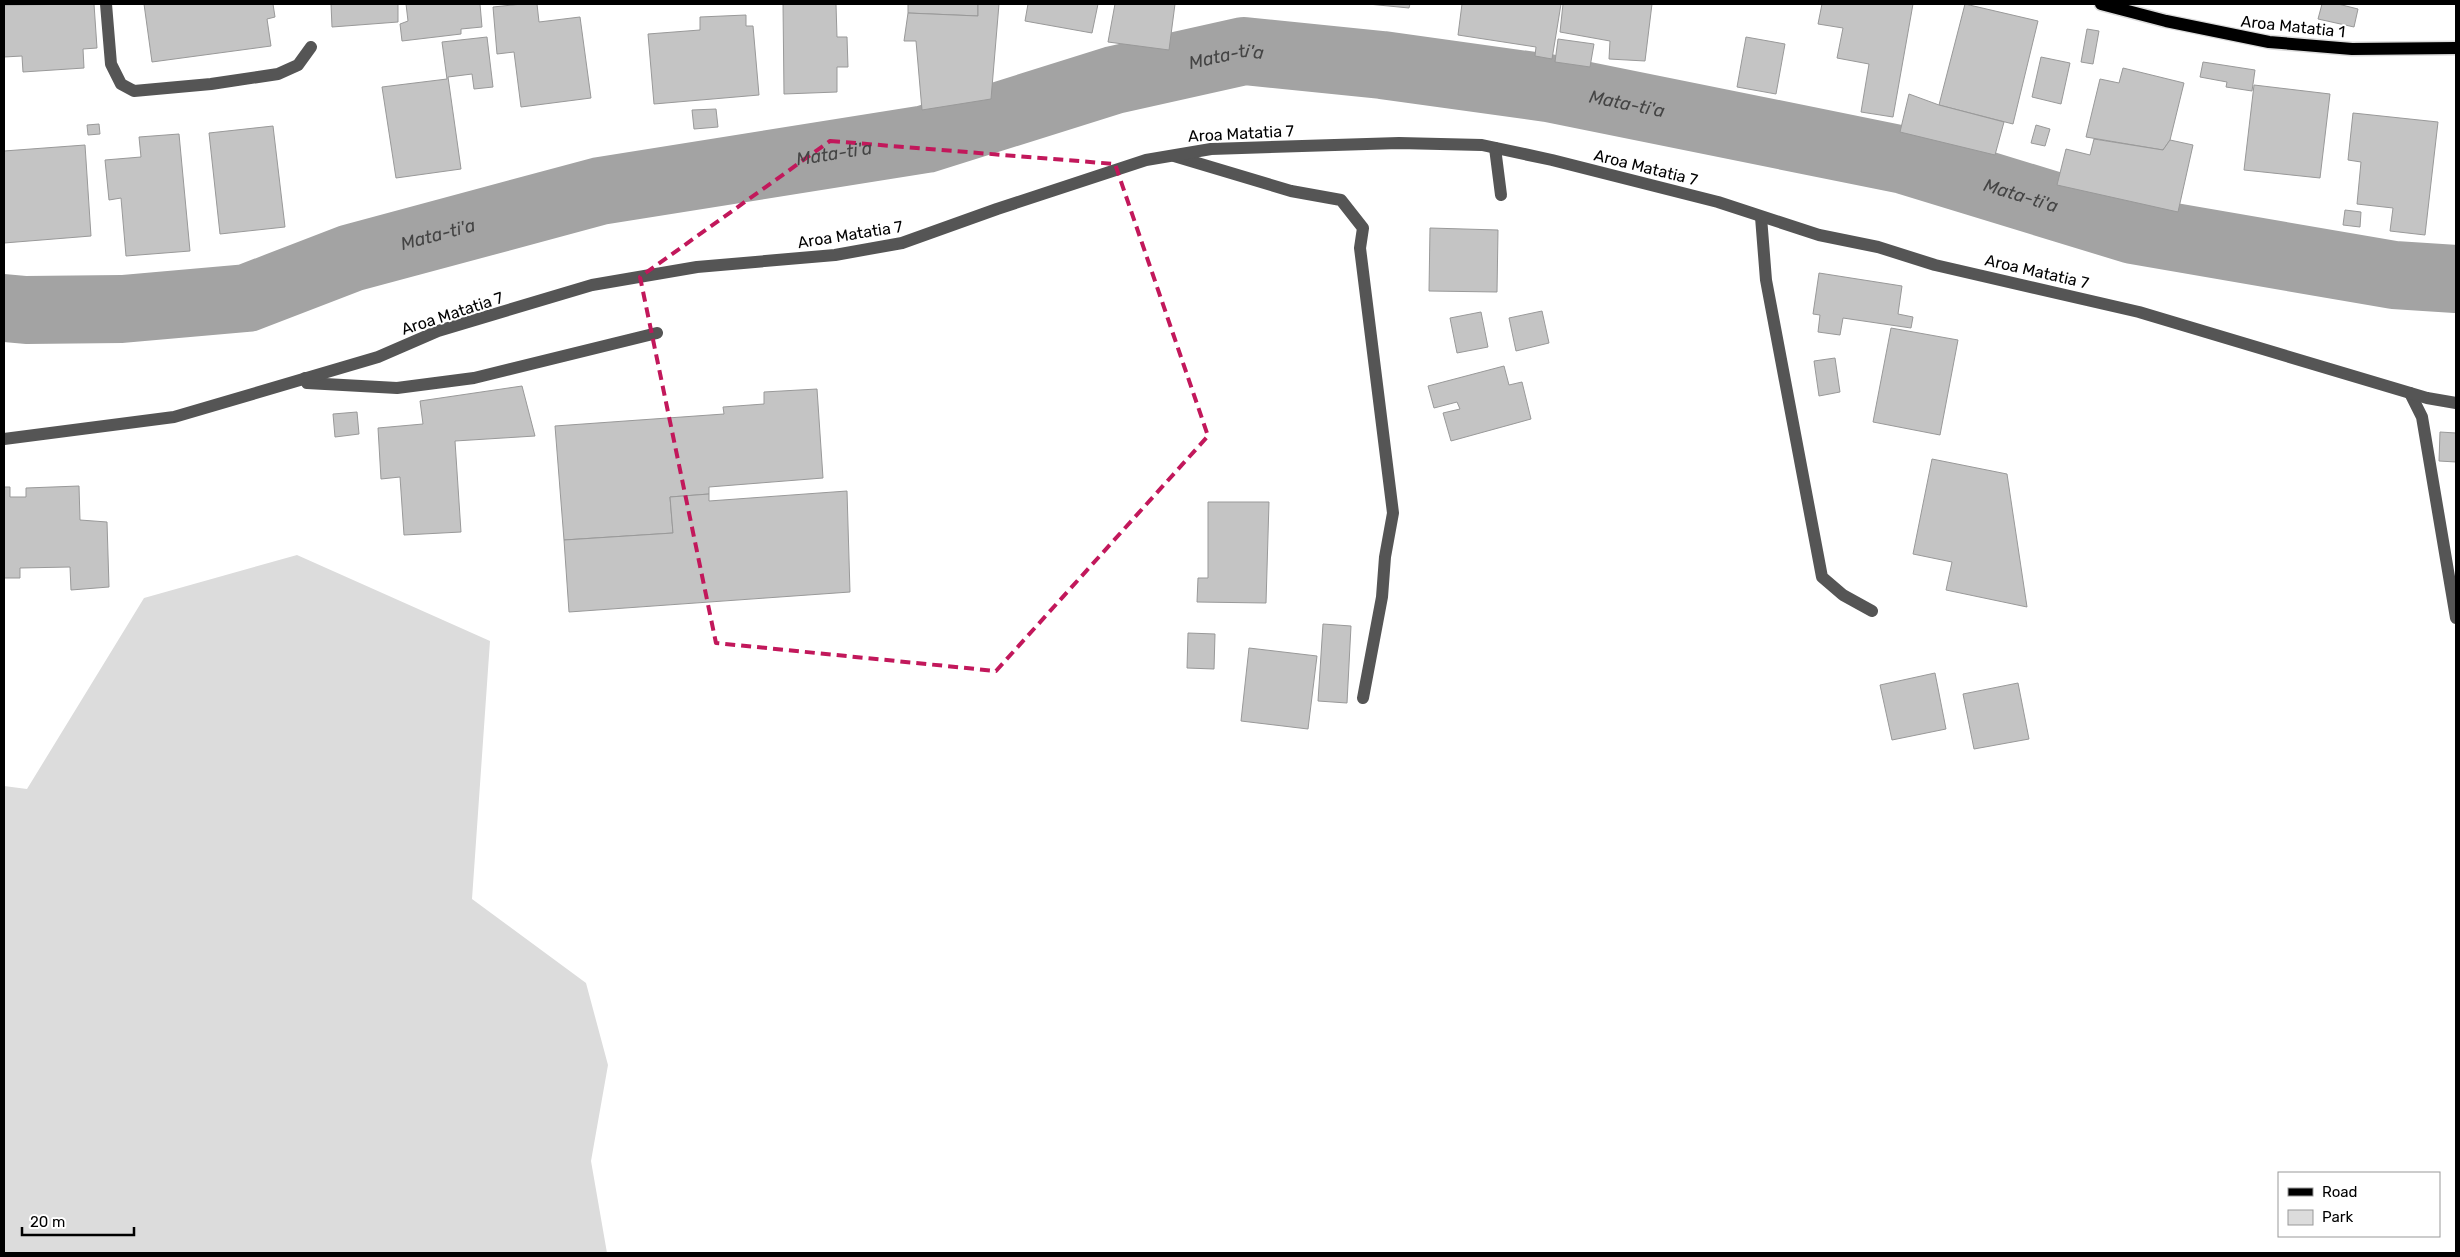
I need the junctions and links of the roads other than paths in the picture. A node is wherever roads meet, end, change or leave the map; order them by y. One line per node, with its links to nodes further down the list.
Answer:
1 (106, 4): 3 (street)
2 (2101, 4): 4 (main road, Aroa Matatia 1)
3 (311, 47)
4 (2456, 48)
5 (1495, 148): 6 (street, Aroa Matatia 7); 7 (street); 8 (street, Aroa Matatia 7)
6 (1172, 155): 10 (street, Aroa Matatia 7); 16 (street)
7 (1501, 195)
8 (1761, 216): 11 (street, Aroa Matatia 7); 14 (street)
9 (657, 333): 10 (street)
10 (305, 378): 13 (street, Aroa Matatia 7)
11 (2410, 393): 12 (street, Aroa Matatia 7); 15 (street)
12 (2456, 403)
13 (4, 439)
14 (1872, 612)
15 (2456, 618)
16 (1363, 698)

